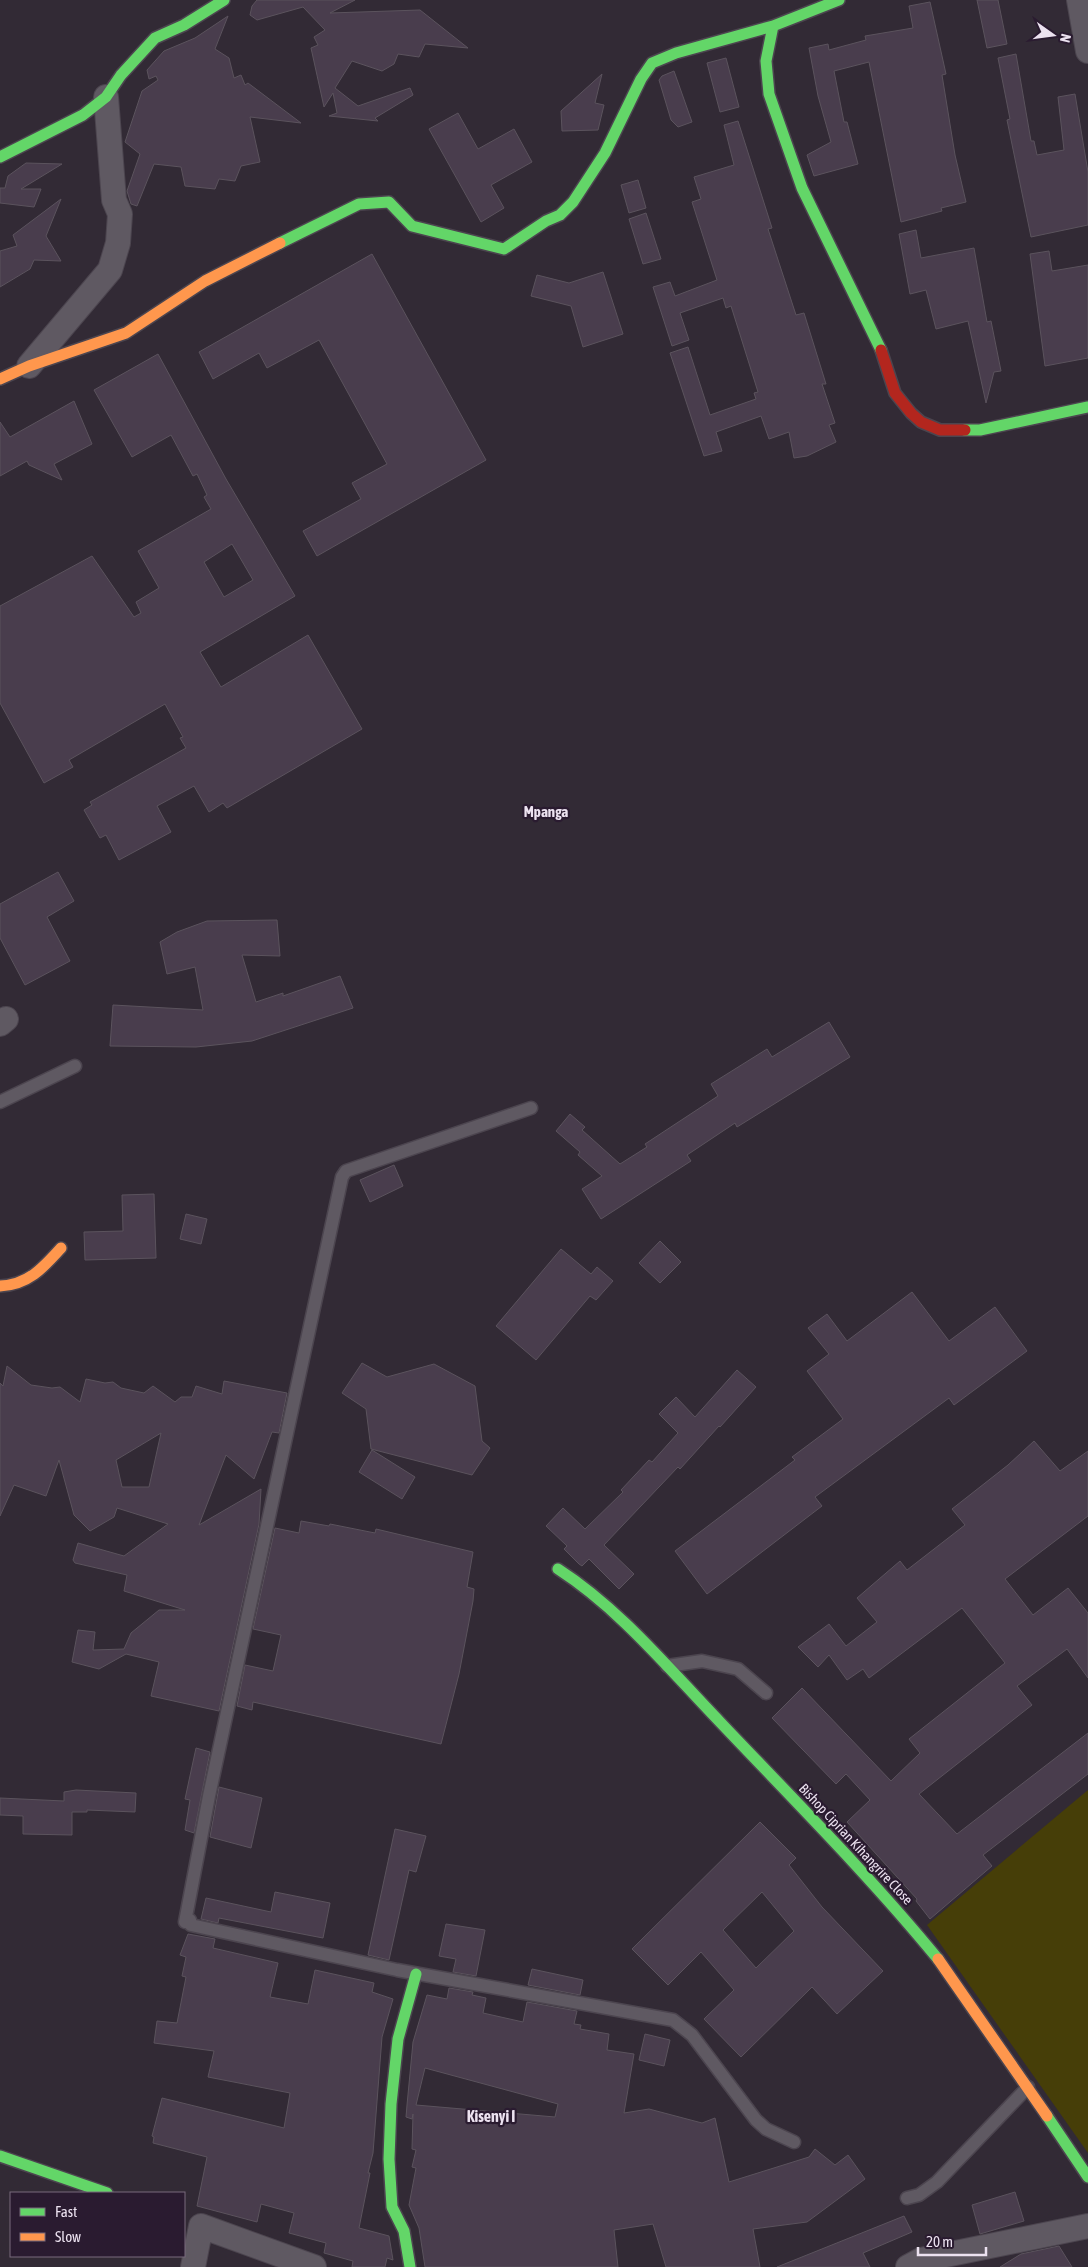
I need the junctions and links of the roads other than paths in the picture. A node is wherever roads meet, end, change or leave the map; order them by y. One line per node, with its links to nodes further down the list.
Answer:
1 (224, 0): 6 (street)
2 (839, 0): 4 (street)
3 (1078, 0): 5 (street)
4 (772, 26): 8 (street); 10 (street)
5 (1088, 51)
6 (106, 97): 7 (street); 8 (street)
7 (0, 157)
8 (29, 366): 9 (street)
9 (0, 379)
10 (1088, 407)
11 (75, 1066): 12 (lane)
12 (0, 1102)
13 (531, 1108): 19 (lane)
14 (61, 1248): 15 (street)
15 (0, 1286)
16 (558, 1569): 17 (street, Bishop Ciprian Kihangrire Close)
17 (667, 1666): 18 (lane); 20 (street, Bishop Ciprian Kihangrire Close)
18 (766, 1693)
19 (416, 1974): 21 (lane); 30 (street)
20 (1028, 2087): 23 (street, Bishop Ciprian Kihangrire Close); 25 (lane)
21 (794, 2142)
22 (0, 2156): 24 (street)
23 (1088, 2177)
24 (104, 2192)
25 (907, 2198)
26 (193, 2223): 28 (street); 29 (street)
27 (1088, 2226): 31 (street)
28 (193, 2267)
29 (314, 2267)
30 (410, 2267)
31 (908, 2267)

